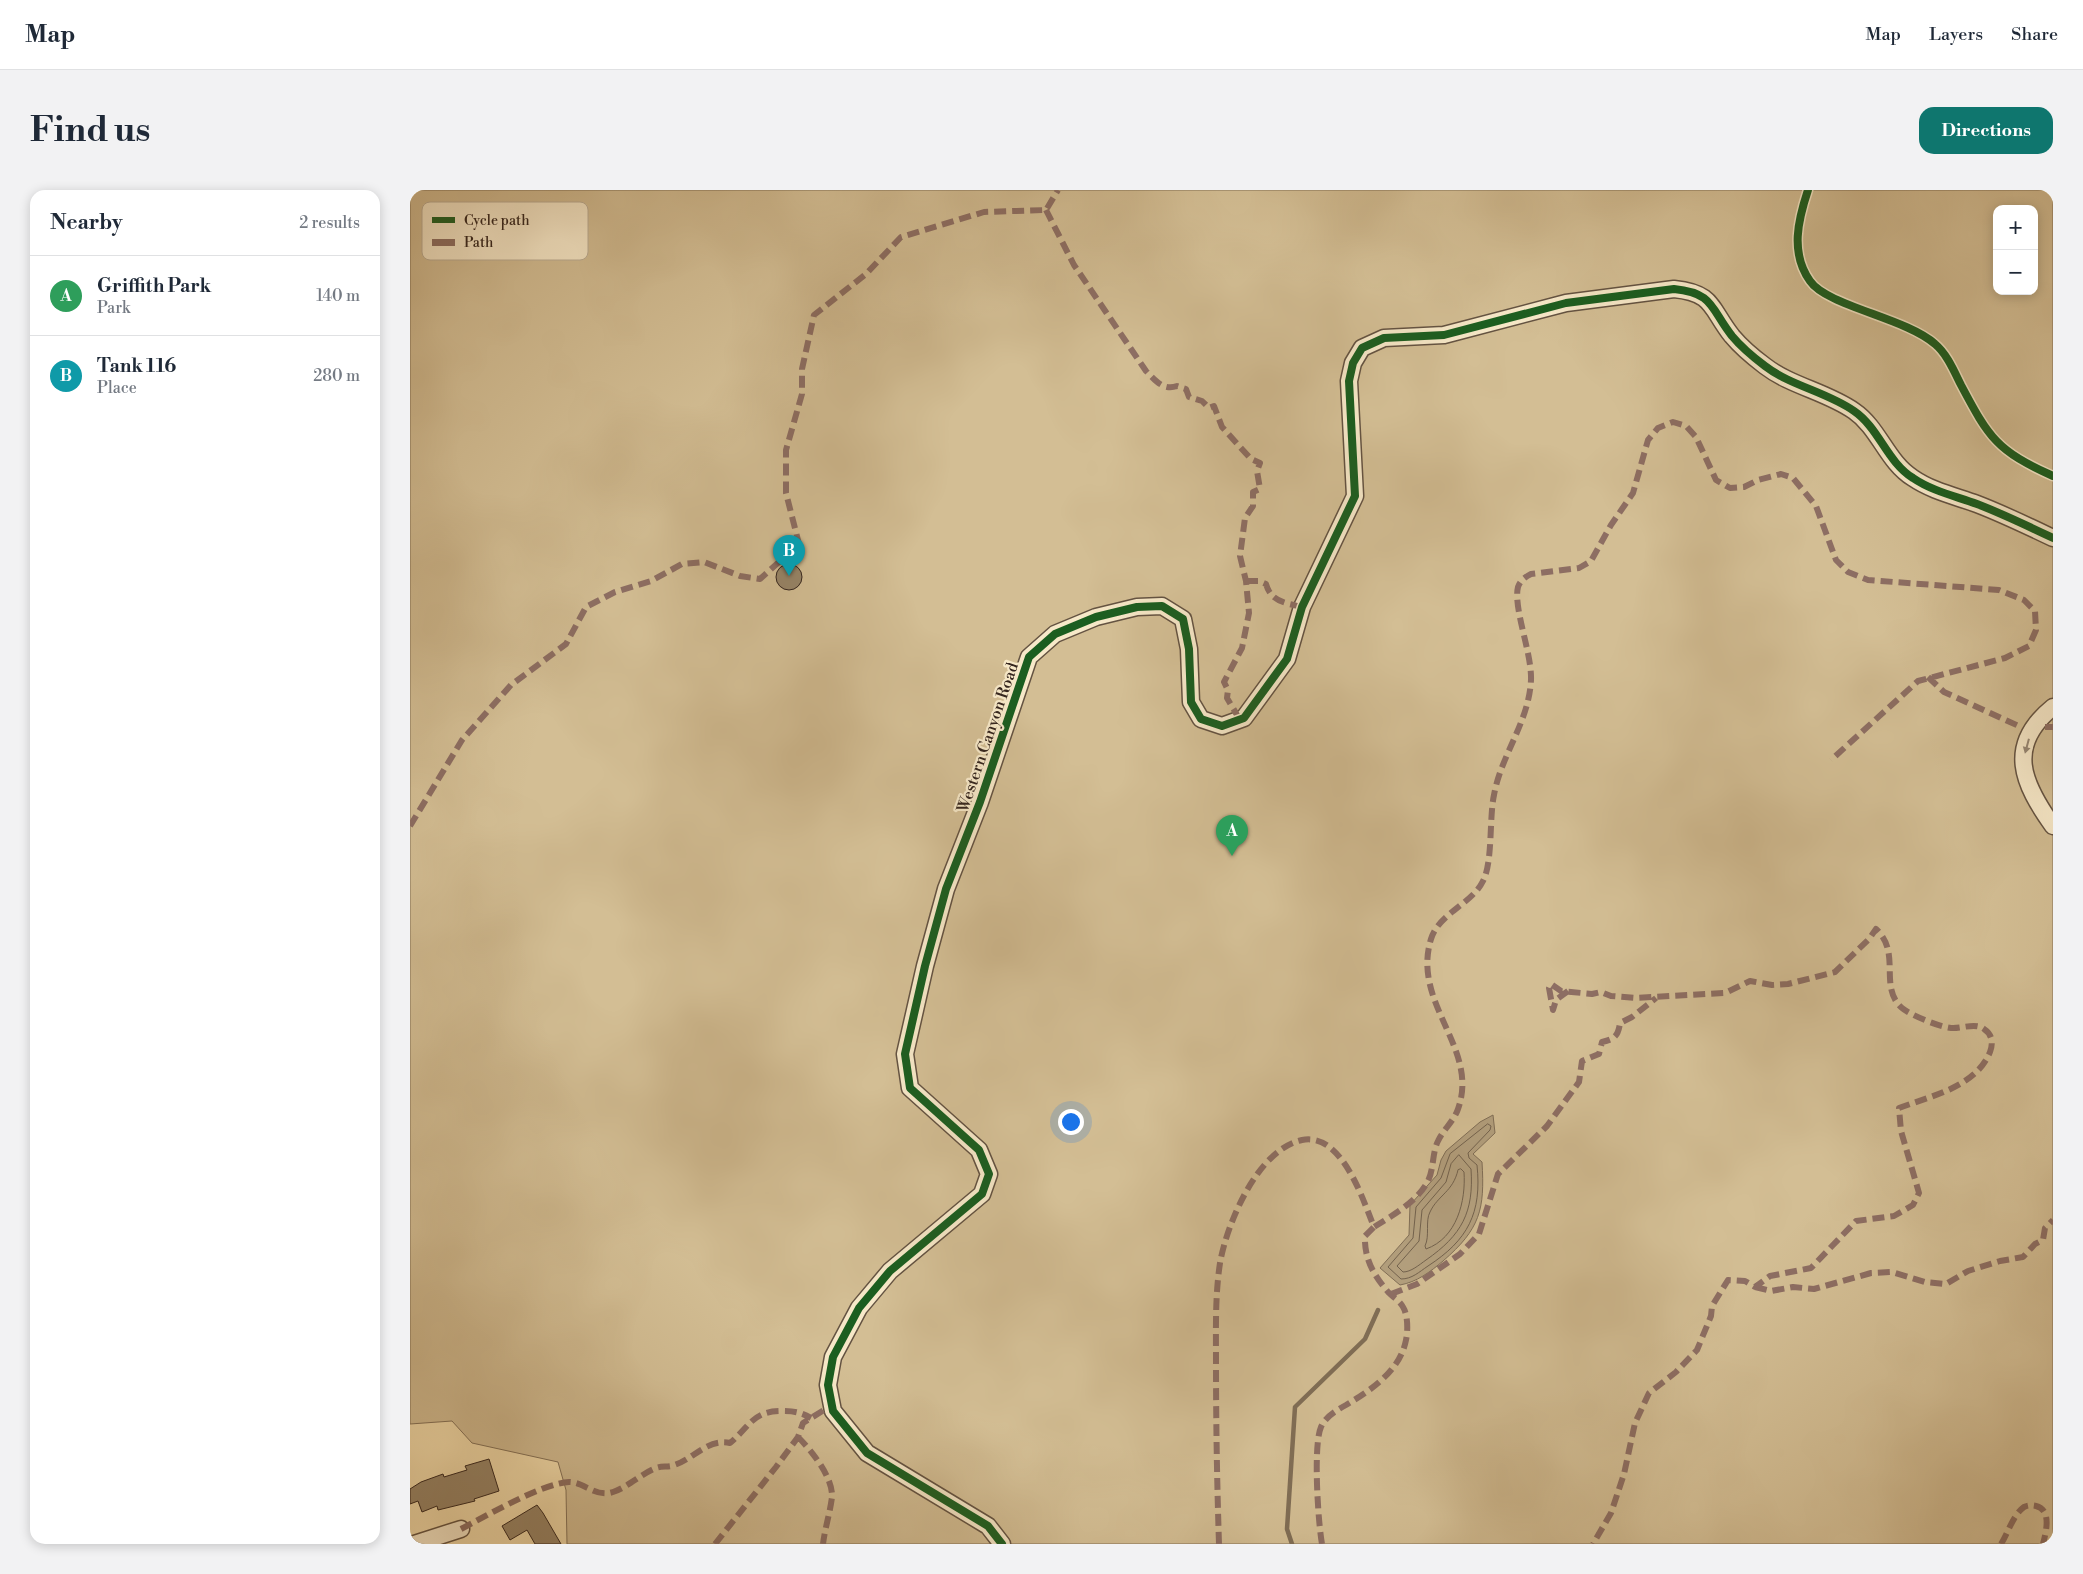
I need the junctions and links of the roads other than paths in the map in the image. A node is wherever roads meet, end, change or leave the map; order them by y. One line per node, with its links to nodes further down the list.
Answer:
1 (2053, 538): 6 (street, Western Canyon Road)
2 (2053, 707): 3 (street, one-way to 3)
3 (2053, 826)
4 (461, 1529): 5 (street)
5 (414, 1544)
6 (1002, 1544)

